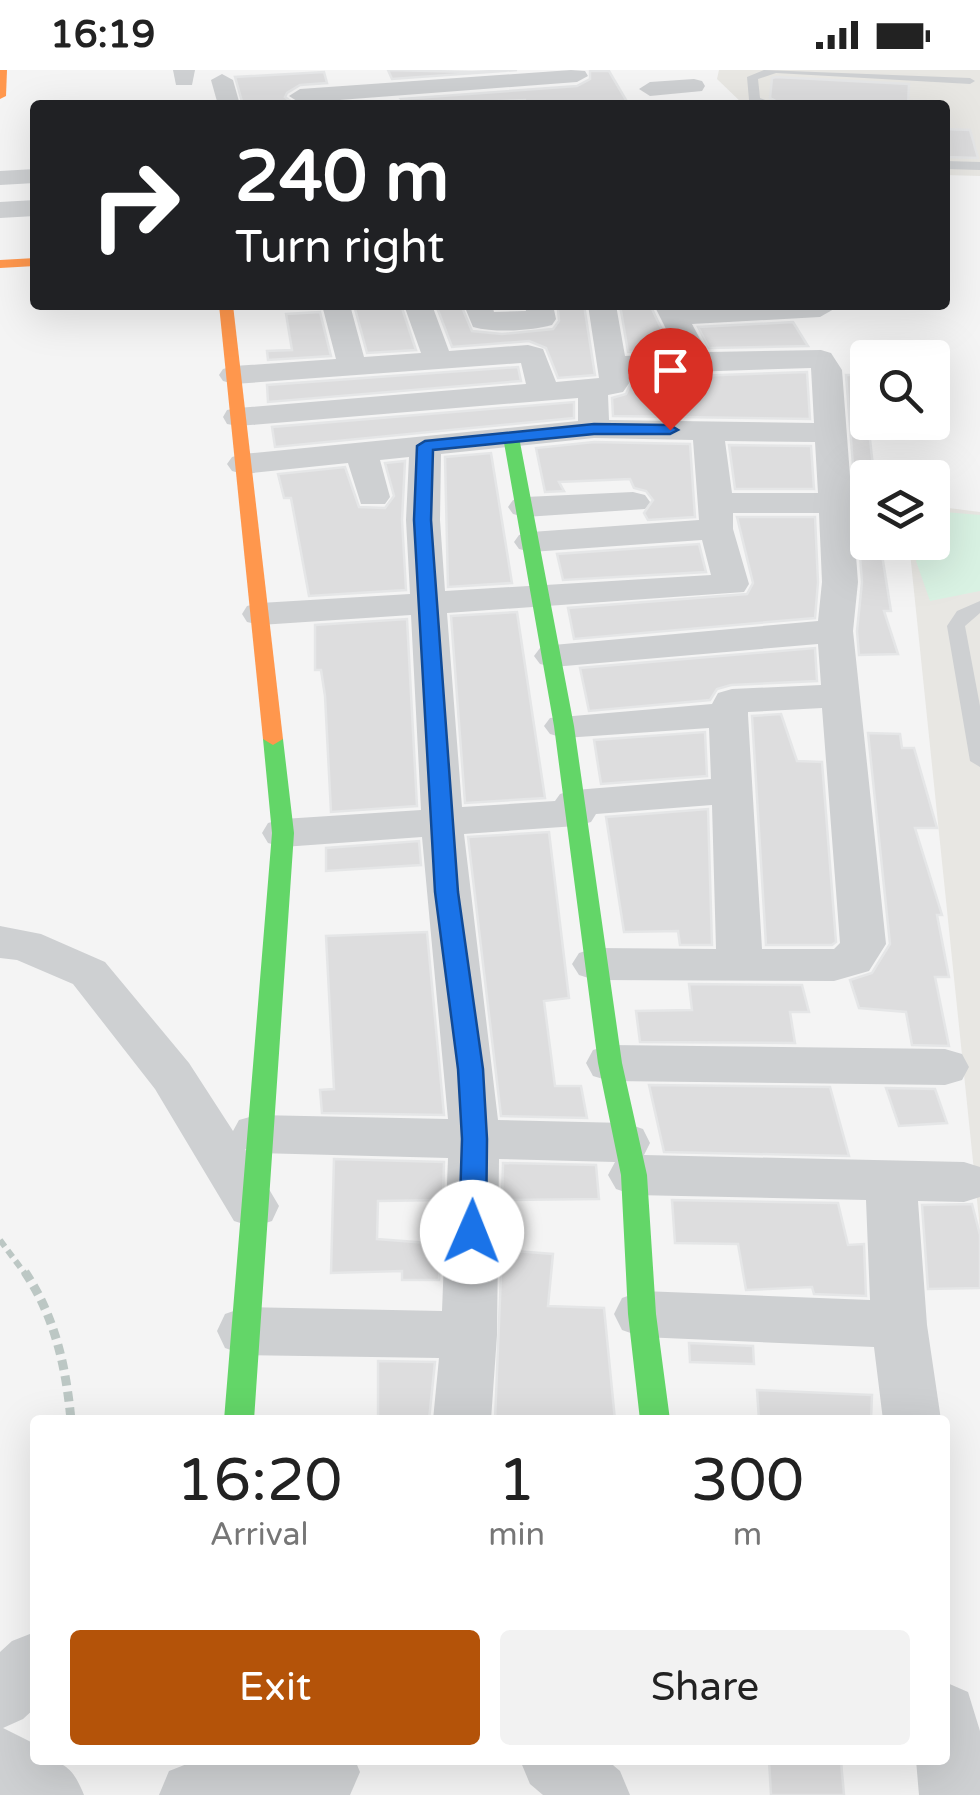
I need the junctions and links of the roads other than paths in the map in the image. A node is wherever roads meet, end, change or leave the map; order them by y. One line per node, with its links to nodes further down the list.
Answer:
1 (2, 70): 10 (street)
2 (292, 72): 12 (street)
3 (576, 73): 8 (street); 14 (street)
4 (970, 76): 9 (lane); 15 (lane)
5 (222, 80): 11 (street)
6 (694, 86): 7 (street)
7 (650, 88)
8 (369, 89): 13 (street)
9 (980, 94)
10 (0, 96)
11 (228, 100)
12 (301, 100)
13 (307, 100)
14 (564, 100)
15 (755, 100)
16 (950, 165): 17 (lane)
17 (980, 166)
18 (30, 176): 19 (street)
19 (0, 178)
20 (30, 208): 21 (street)
21 (0, 210)
22 (30, 262): 23 (street)
23 (0, 264)
24 (30, 272): 25 (street)
25 (0, 274)
26 (227, 310): 36 (street)
27 (337, 310): 35 (street)
28 (420, 310): 34 (street)
29 (480, 310): 30 (street)
30 (540, 310)
31 (602, 310): 37 (street)
32 (828, 321): 33 (street)
33 (682, 331): 37 (street); 42 (street)
34 (438, 359): 35 (street); 38 (street)
35 (352, 365): 36 (street)
36 (234, 375): 39 (street)
37 (602, 377): 38 (street); 40 (street)
38 (542, 390): 39 (street)
39 (238, 417): 47 (street)
40 (583, 430): 41 (street); 43 (street); 46 (street)
41 (708, 430): 42 (street); 52 (street)
42 (830, 433): 50 (street)
43 (511, 437): 44 (street); 51 (street)
44 (425, 446): 45 (street); 55 (street)
45 (362, 453): 47 (street); 48 (street)
46 (649, 460)
47 (244, 464): 57 (street)
48 (373, 497)
49 (633, 502): 51 (street)
50 (836, 503): 52 (street); 58 (street)
51 (525, 507): 53 (street)
52 (716, 516): 53 (street); 54 (street)
53 (532, 542): 54 (street)
54 (542, 598): 55 (street); 60 (street)
55 (431, 603): 57 (street); 67 (street)
56 (980, 606): 64 (lane)
57 (260, 614): 68 (street)
58 (834, 631): 59 (street); 61 (street)
59 (713, 642): 60 (street); 62 (street)
60 (553, 656): 63 (street)
61 (840, 696): 62 (street); 71 (street)
62 (730, 708): 63 (street); 65 (street)
63 (564, 726): 66 (street)
64 (980, 761)
65 (732, 790): 66 (street); 71 (street)
66 (575, 808): 67 (street); 70 (street)
67 (442, 820): 68 (street); 75 (street)
68 (283, 833): 74 (street)
69 (0, 942): 79 (street)
70 (595, 964): 71 (street); 72 (street)
71 (740, 966)
72 (610, 1062): 73 (street); 76 (street)
73 (945, 1068)
74 (258, 1134): 75 (street); 79 (street)
75 (474, 1139): 76 (street); 83 (street)
76 (630, 1159): 77 (street); 80 (street)
77 (891, 1180): 78 (street); 81 (street)
78 (964, 1182)
79 (253, 1206): 82 (street)
80 (642, 1314): 81 (street); 86 (street)
81 (900, 1325): 87 (street)
82 (245, 1331): 83 (street); 84 (street)
83 (470, 1335): 85 (street)
84 (239, 1415)
85 (462, 1415)
86 (654, 1415)
87 (911, 1415)
88 (30, 1669): 89 (street)
89 (0, 1696)
90 (0, 1760): 94 (street)
91 (560, 1765): 96 (street)
92 (950, 1765): 97 (street)
93 (328, 1776): 95 (street)
94 (50, 1795)
95 (193, 1795)
96 (596, 1795)
97 (953, 1795)

